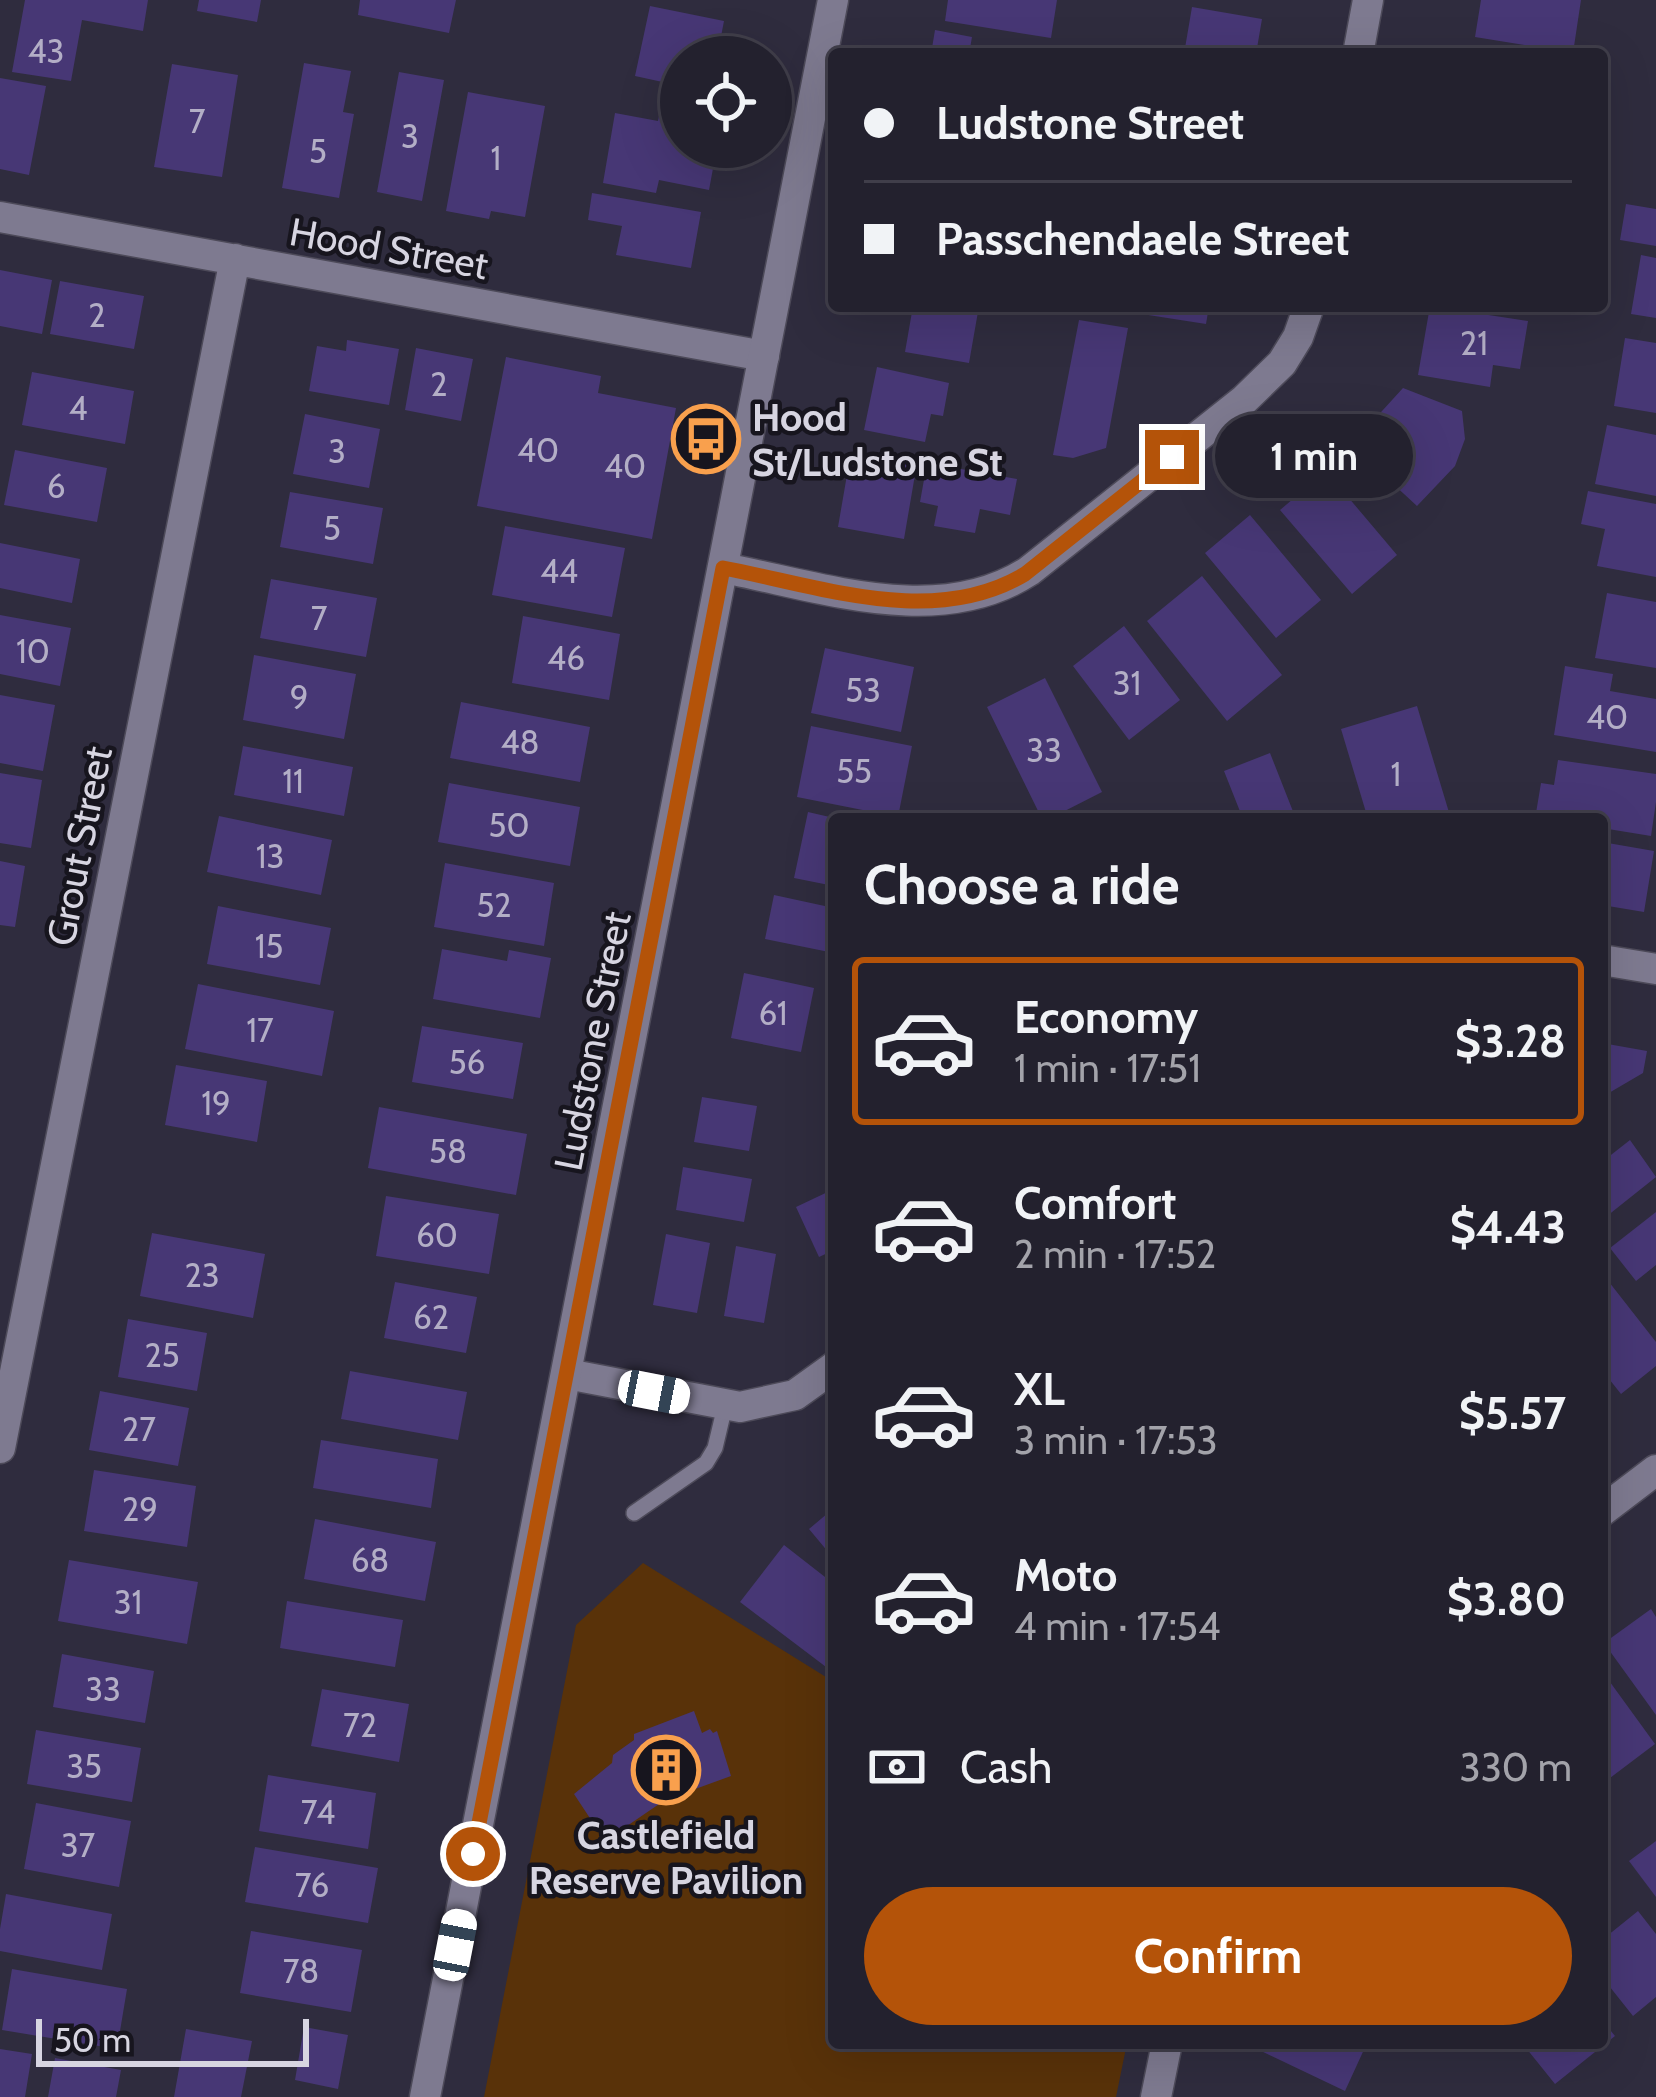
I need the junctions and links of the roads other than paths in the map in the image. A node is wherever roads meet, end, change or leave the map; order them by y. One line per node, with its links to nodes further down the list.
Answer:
1 (833, 0): 7 (street, Ludstone Street)
2 (1368, 0): 3 (street)
3 (1359, 48)
4 (0, 217): 5 (street, Hood Street)
5 (235, 259): 7 (street, Hood Street); 14 (street, Grout Street)
6 (1308, 312): 8 (street)
7 (764, 356): 8 (street, Ludstone Street)
8 (723, 568): 12 (street, Ludstone Street)
9 (1608, 961): 10 (street)
10 (1656, 969)
11 (828, 1371): 13 (street)
12 (567, 1374): 13 (street); 19 (street, Ludstone Street)
13 (725, 1406): 17 (lane)
14 (0, 1448)
15 (1656, 1470): 16 (street)
16 (1608, 1506)
17 (634, 1513)
18 (1166, 2049): 20 (street)
19 (425, 2097)
20 (1156, 2097)

